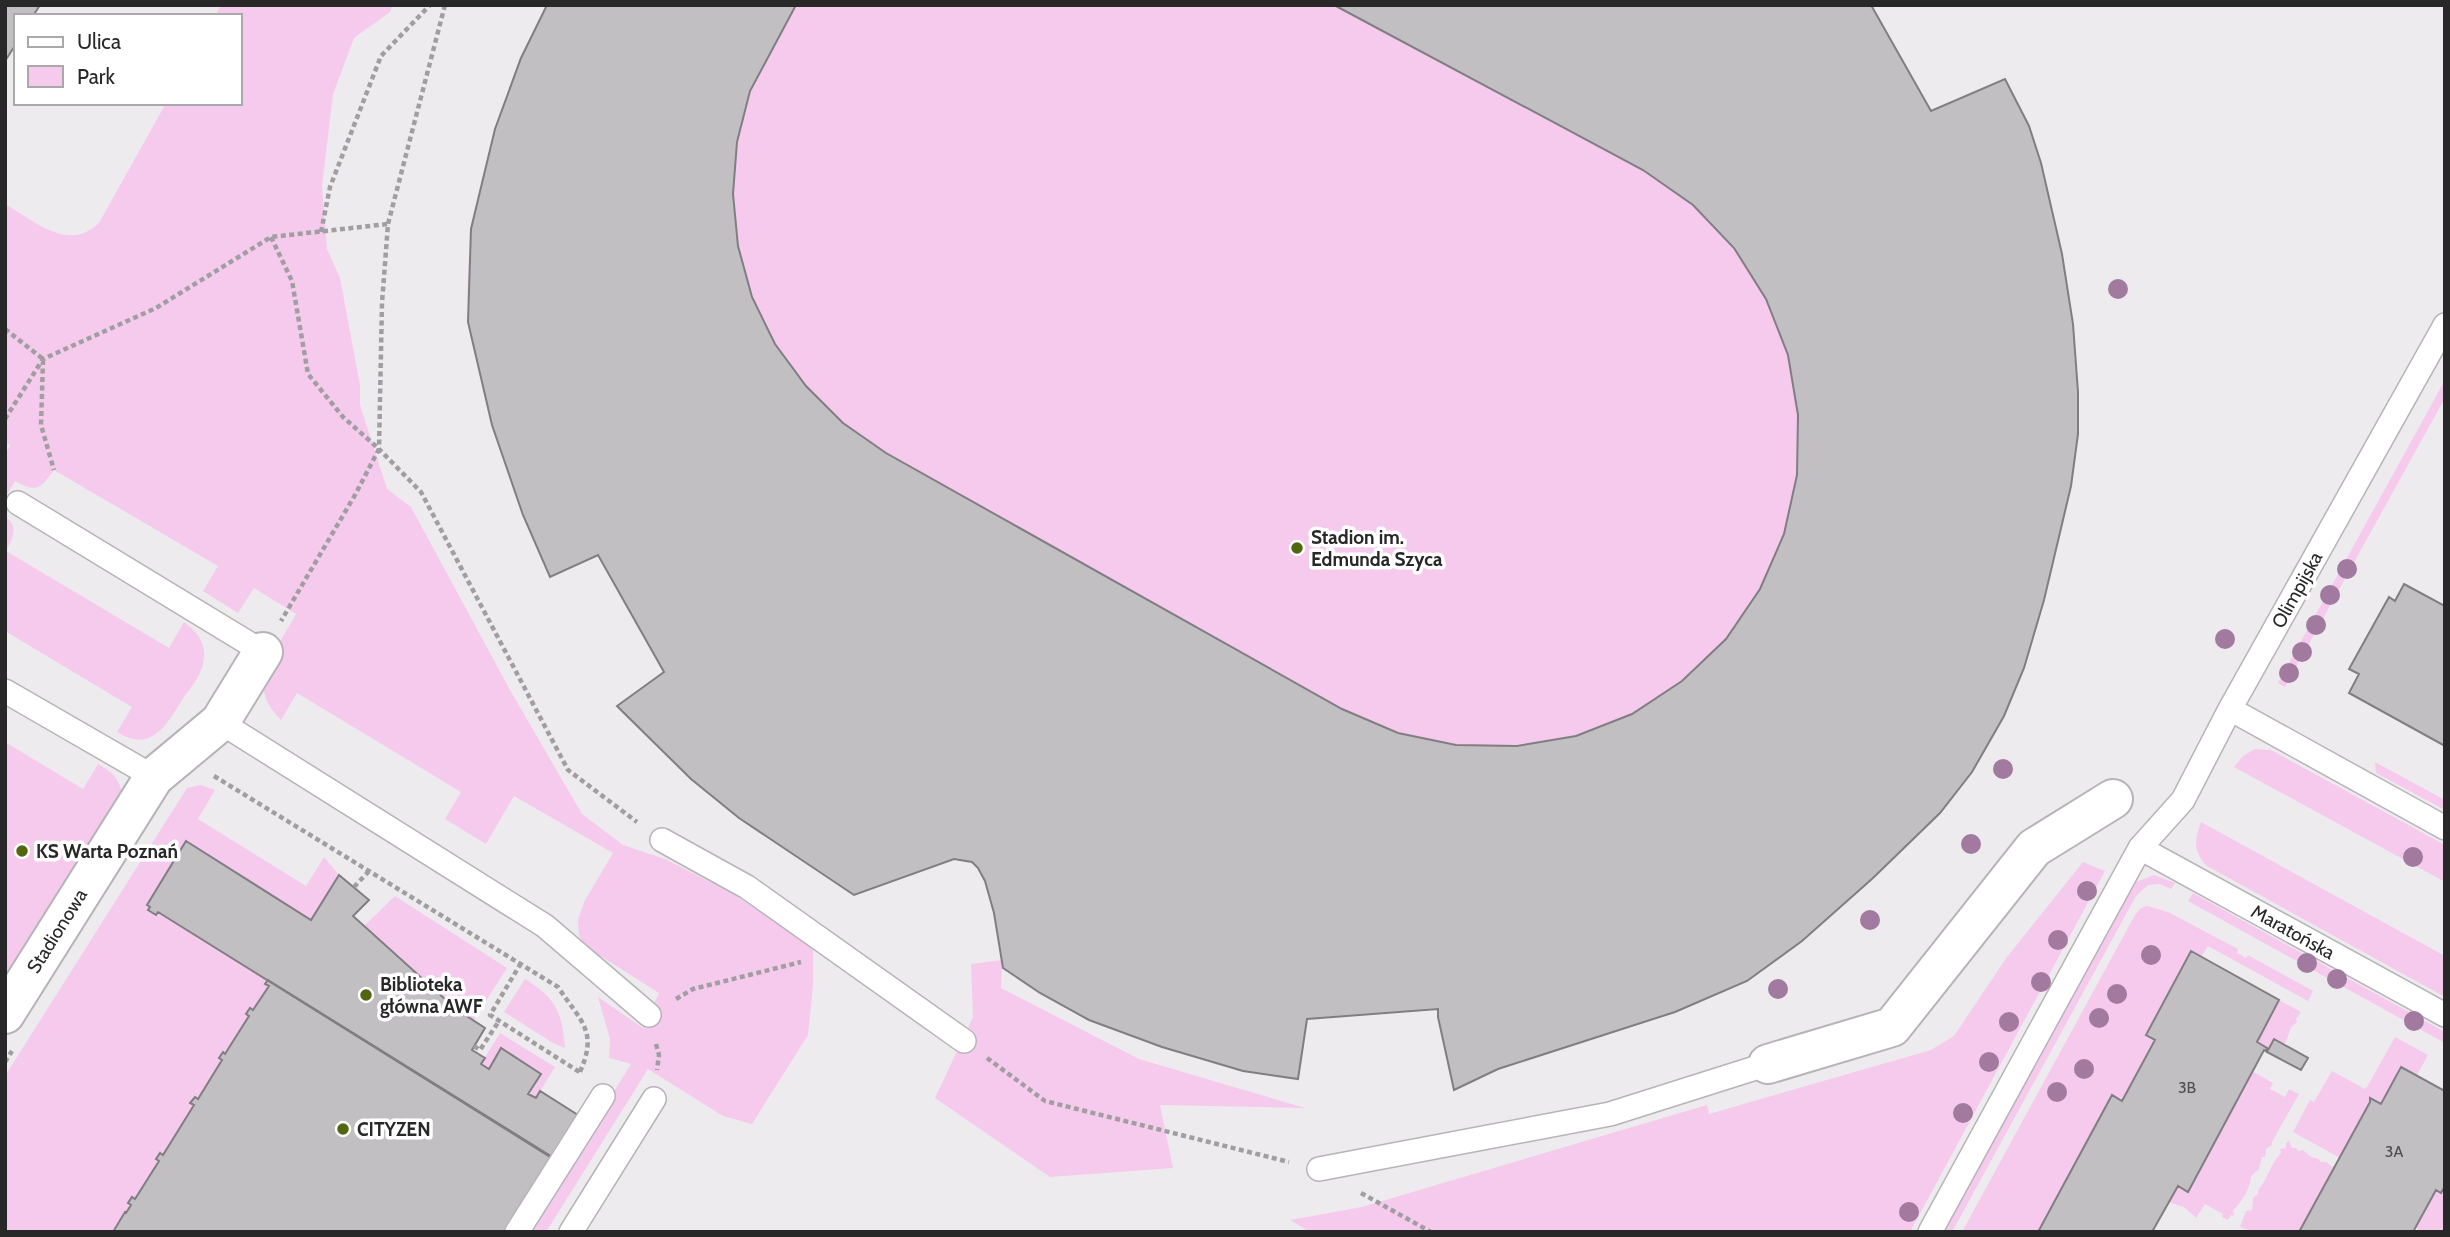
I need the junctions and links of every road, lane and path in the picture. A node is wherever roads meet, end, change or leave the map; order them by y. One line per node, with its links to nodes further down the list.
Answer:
1 (430, 5): 4 (path)
2 (445, 5): 3 (path)
3 (388, 224): 4 (path); 10 (path)
4 (321, 232): 5 (path)
5 (271, 237): 8 (path); 10 (path)
6 (2445, 325): 15 (lane, Olimpijska)
7 (5, 329): 8 (path)
8 (43, 359): 9 (path); 11 (path)
9 (5, 419)
10 (379, 449): 13 (path); 21 (path)
11 (54, 470)
12 (18, 503): 13 (lane)
13 (263, 652): 16 (street, Stadionowa)
14 (5, 691): 18 (lane)
15 (2230, 709): 20 (lane); 22 (lane, Olimpijska)
16 (220, 722): 18 (street, Stadionowa); 28 (lane)
17 (208, 775): 23 (path)
18 (154, 777): 27 (street, Stadionowa)
19 (2113, 799): 35 (street)
20 (2445, 828)
21 (662, 840): 25 (lane)
22 (2140, 848): 29 (lane, Maratońska); 43 (lane, Olimpijska)
23 (370, 870): 24 (path); 26 (path)
24 (354, 887)
25 (840, 953): 28 (path); 31 (lane)
26 (521, 963): 30 (path); 36 (path)
27 (5, 1014)
28 (649, 1015): 38 (path)
29 (2445, 1015)
30 (499, 1021): 32 (path); 36 (path)
31 (964, 1041): 39 (path)
32 (474, 1046)
33 (13, 1050): 34 (path)
34 (5, 1062)
35 (1768, 1064): 39 (lane)
36 (580, 1072): 37 (path)
37 (603, 1096): 40 (lane)
38 (653, 1099): 41 (lane)
39 (1319, 1169): 42 (path)
40 (517, 1232)
41 (571, 1232)
42 (1430, 1232)
43 (1930, 1232)

